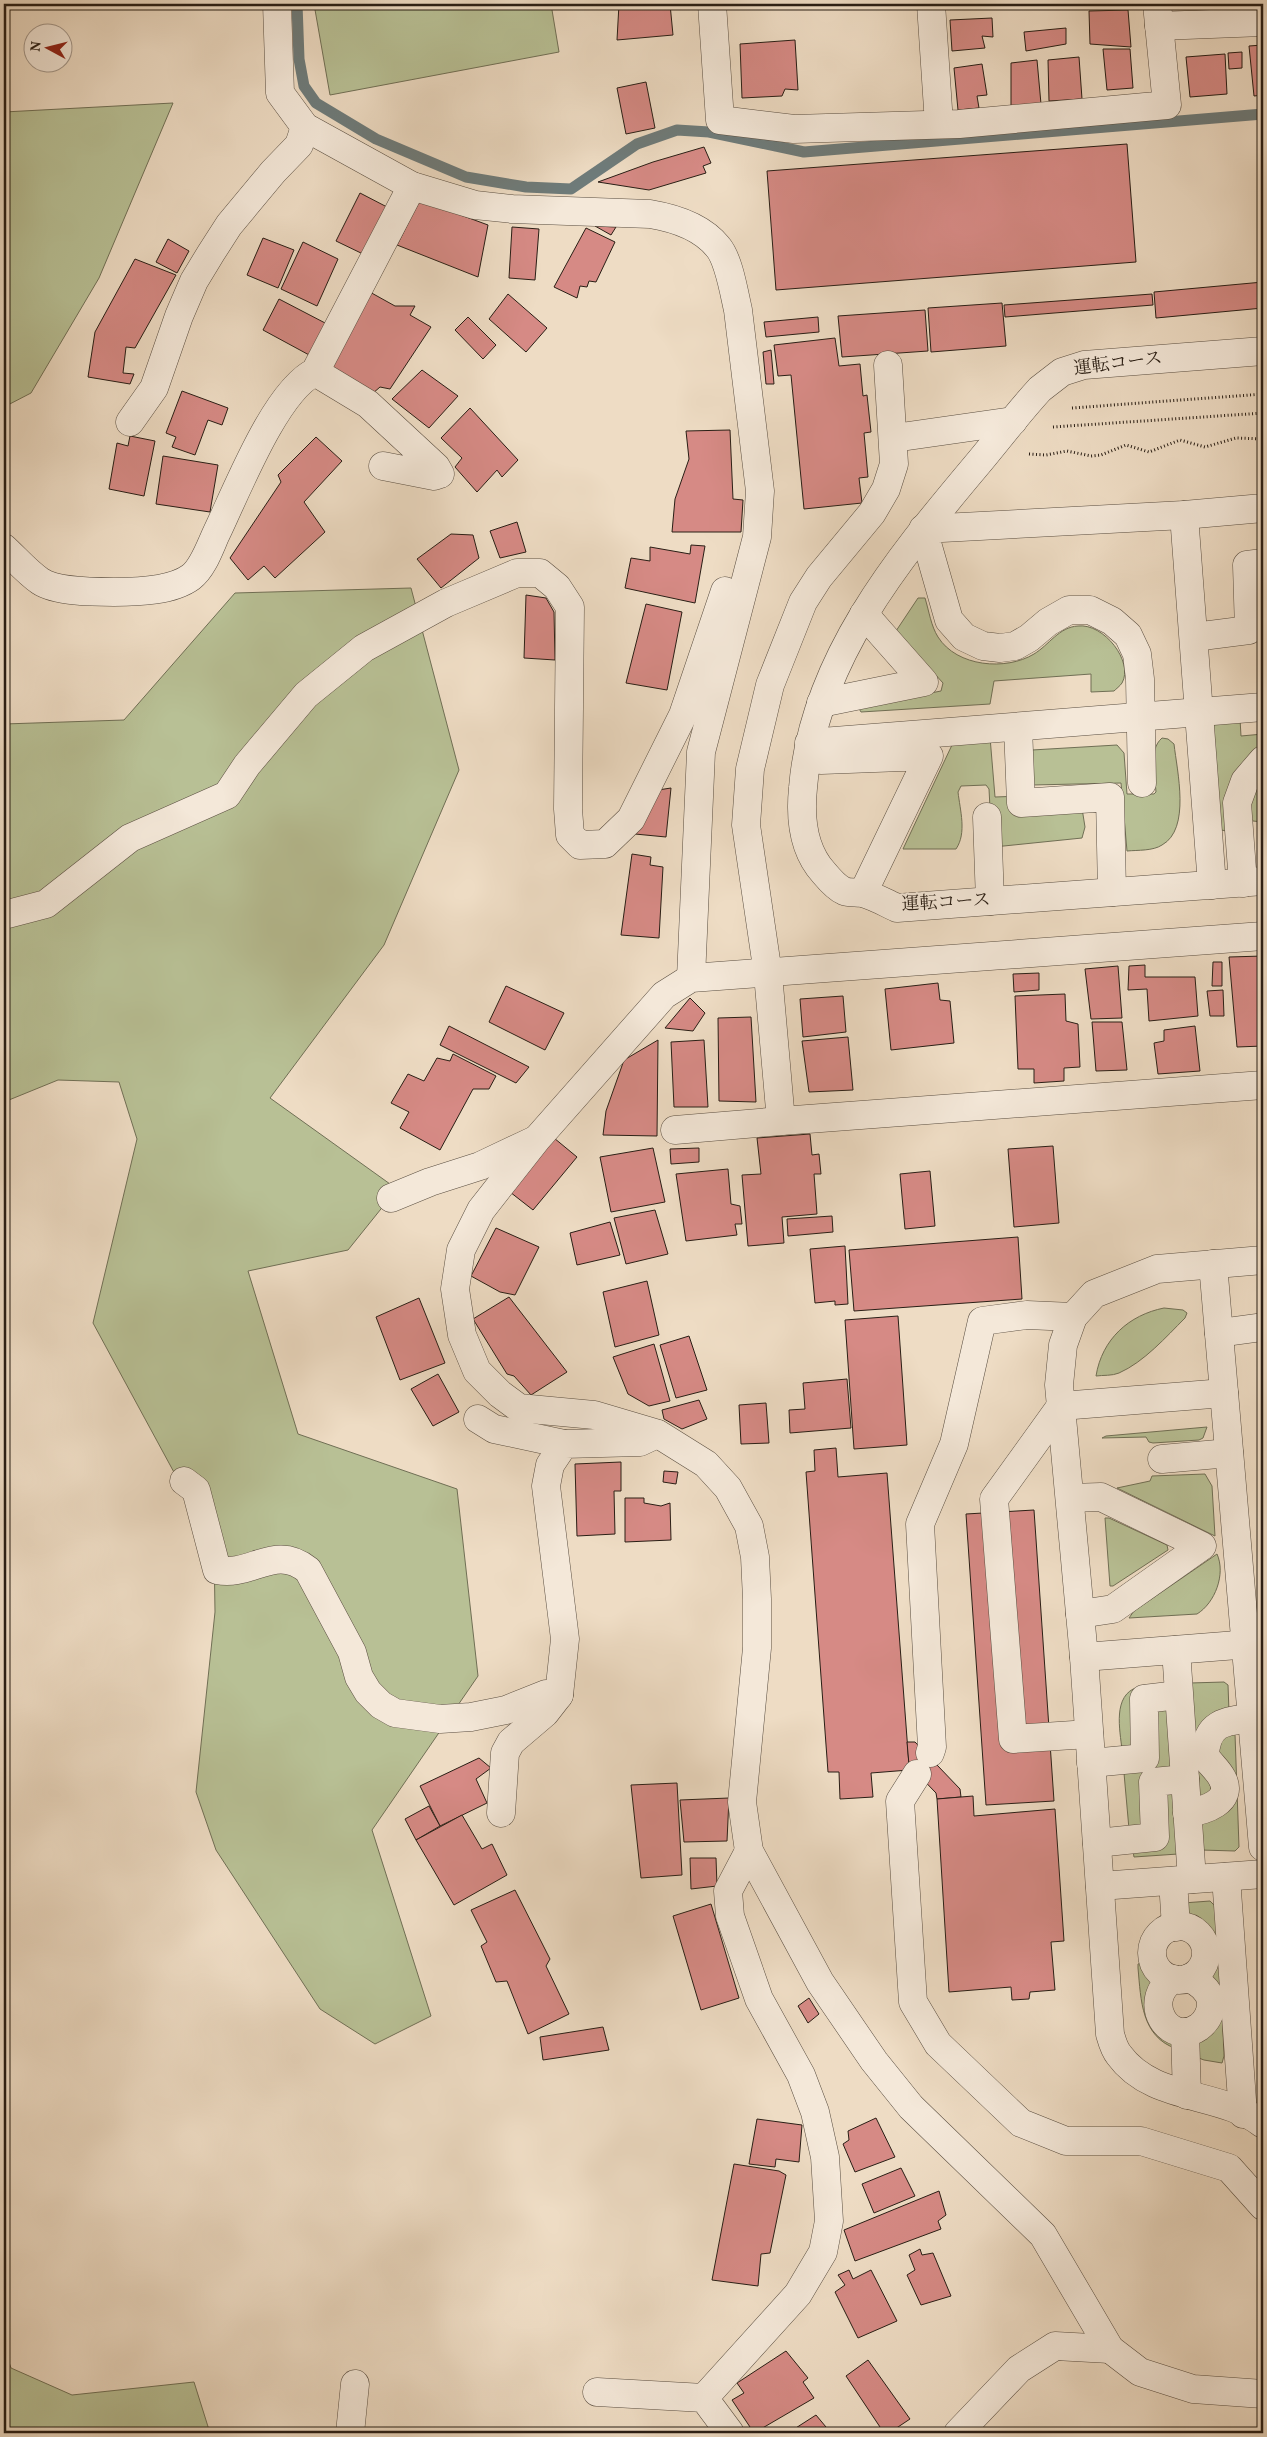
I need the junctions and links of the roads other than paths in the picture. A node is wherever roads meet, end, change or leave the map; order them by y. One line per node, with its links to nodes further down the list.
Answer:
1 (277, 4): 7 (street)
2 (712, 4): 6 (street)
3 (931, 4): 6 (street)
4 (1158, 15): 5 (street); 6 (street)
5 (1263, 22)
6 (939, 124)
7 (305, 127): 8 (street); 12 (street)
8 (412, 186): 11 (street); 21 (street)
9 (1263, 352): 13 (street, 運転コース)
10 (888, 365): 14 (street)
11 (315, 372): 15 (street); 19 (street)
12 (130, 422)
13 (1013, 422): 14 (street); 18 (street, 運転コース)
14 (894, 438): 40 (street)
15 (383, 466)
16 (1263, 508): 17 (street)
17 (1184, 515): 18 (street); 23 (street)
18 (923, 529): 22 (street, 運転コース); 27 (street)
19 (4, 548)
20 (1263, 563): 23 (street)
21 (745, 581): 38 (street); 41 (street)
22 (864, 614): 24 (street, 運転コース); 24 (street)
23 (1194, 636): 26 (street)
24 (821, 703): 29 (street, 運転コース)
25 (1263, 707): 26 (street)
26 (1199, 712): 27 (street); 34 (street)
27 (1141, 717): 28 (street); 31 (street)
28 (1018, 727): 29 (street); 35 (street)
29 (807, 752): 36 (street, 運転コース); 36 (street)
30 (1263, 760): 33 (street)
31 (1142, 783)
32 (987, 817): 37 (street)
33 (1253, 882): 34 (street, 運転コース)
34 (1212, 885): 35 (street, 運転コース)
35 (1112, 892): 37 (street, 運転コース)
36 (863, 893): 37 (street, 運転コース)
37 (990, 901)
38 (4, 915)
39 (1263, 936): 40 (street)
40 (768, 974): 41 (street); 43 (street)
41 (691, 978): 45 (street)
42 (1263, 1085): 43 (street)
43 (781, 1121): 44 (street)
44 (675, 1130)
45 (536, 1140): 46 (street); 55 (street)
46 (390, 1198)
47 (1263, 1260): 48 (street)
48 (1213, 1264): 49 (street); 51 (street)
49 (1073, 1317): 53 (street); 86 (street)
50 (1263, 1327): 51 (street)
51 (1219, 1333): 52 (street)
52 (1224, 1393): 53 (street); 57 (street)
53 (1061, 1406): 60 (street); 69 (street)
54 (478, 1419): 56 (street)
55 (658, 1434): 56 (street); 76 (street)
56 (564, 1444): 66 (street)
57 (1229, 1453): 58 (street); 61 (street)
58 (1162, 1459)
59 (184, 1481): 66 (street)
60 (1070, 1498): 62 (street); 62 (street)
61 (1252, 1585): 63 (street)
62 (1080, 1614): 65 (street)
63 (1254, 1644): 64 (street); 68 (street)
64 (1176, 1650): 65 (street); 67 (street)
65 (1084, 1657): 69 (street)
66 (558, 1695): 72 (street)
67 (1178, 1695): 70 (street); 71 (street)
68 (1255, 1710): 73 (street); 75 (street)
69 (1089, 1734): 70 (street)
70 (1091, 1763): 74 (street)
71 (1185, 1779): 73 (street); 74 (street)
72 (501, 1813)
73 (1187, 1813): 79 (street)
74 (1097, 1842): 80 (street)
75 (1263, 1847)
76 (748, 1851): 87 (street); 91 (street)
77 (1263, 1874): 78 (street)
78 (1226, 1877): 79 (street); 85 (street)
79 (1182, 1880): 80 (street); 81 (street)
80 (1100, 1886): 84 (street)
81 (1176, 1927): 82 (street); 82 (street)
82 (1181, 1979): 83 (street); 83 (street)
83 (1184, 2032): 84 (street)
84 (1187, 2095): 85 (street)
85 (1253, 2119)
86 (1263, 2206)
87 (1110, 2349): 90 (street); 94 (street)
88 (355, 2384): 92 (street)
89 (597, 2392): 91 (street)
90 (1263, 2394)
91 (704, 2398): 93 (street)
92 (350, 2433)
93 (730, 2433)
94 (958, 2433)

